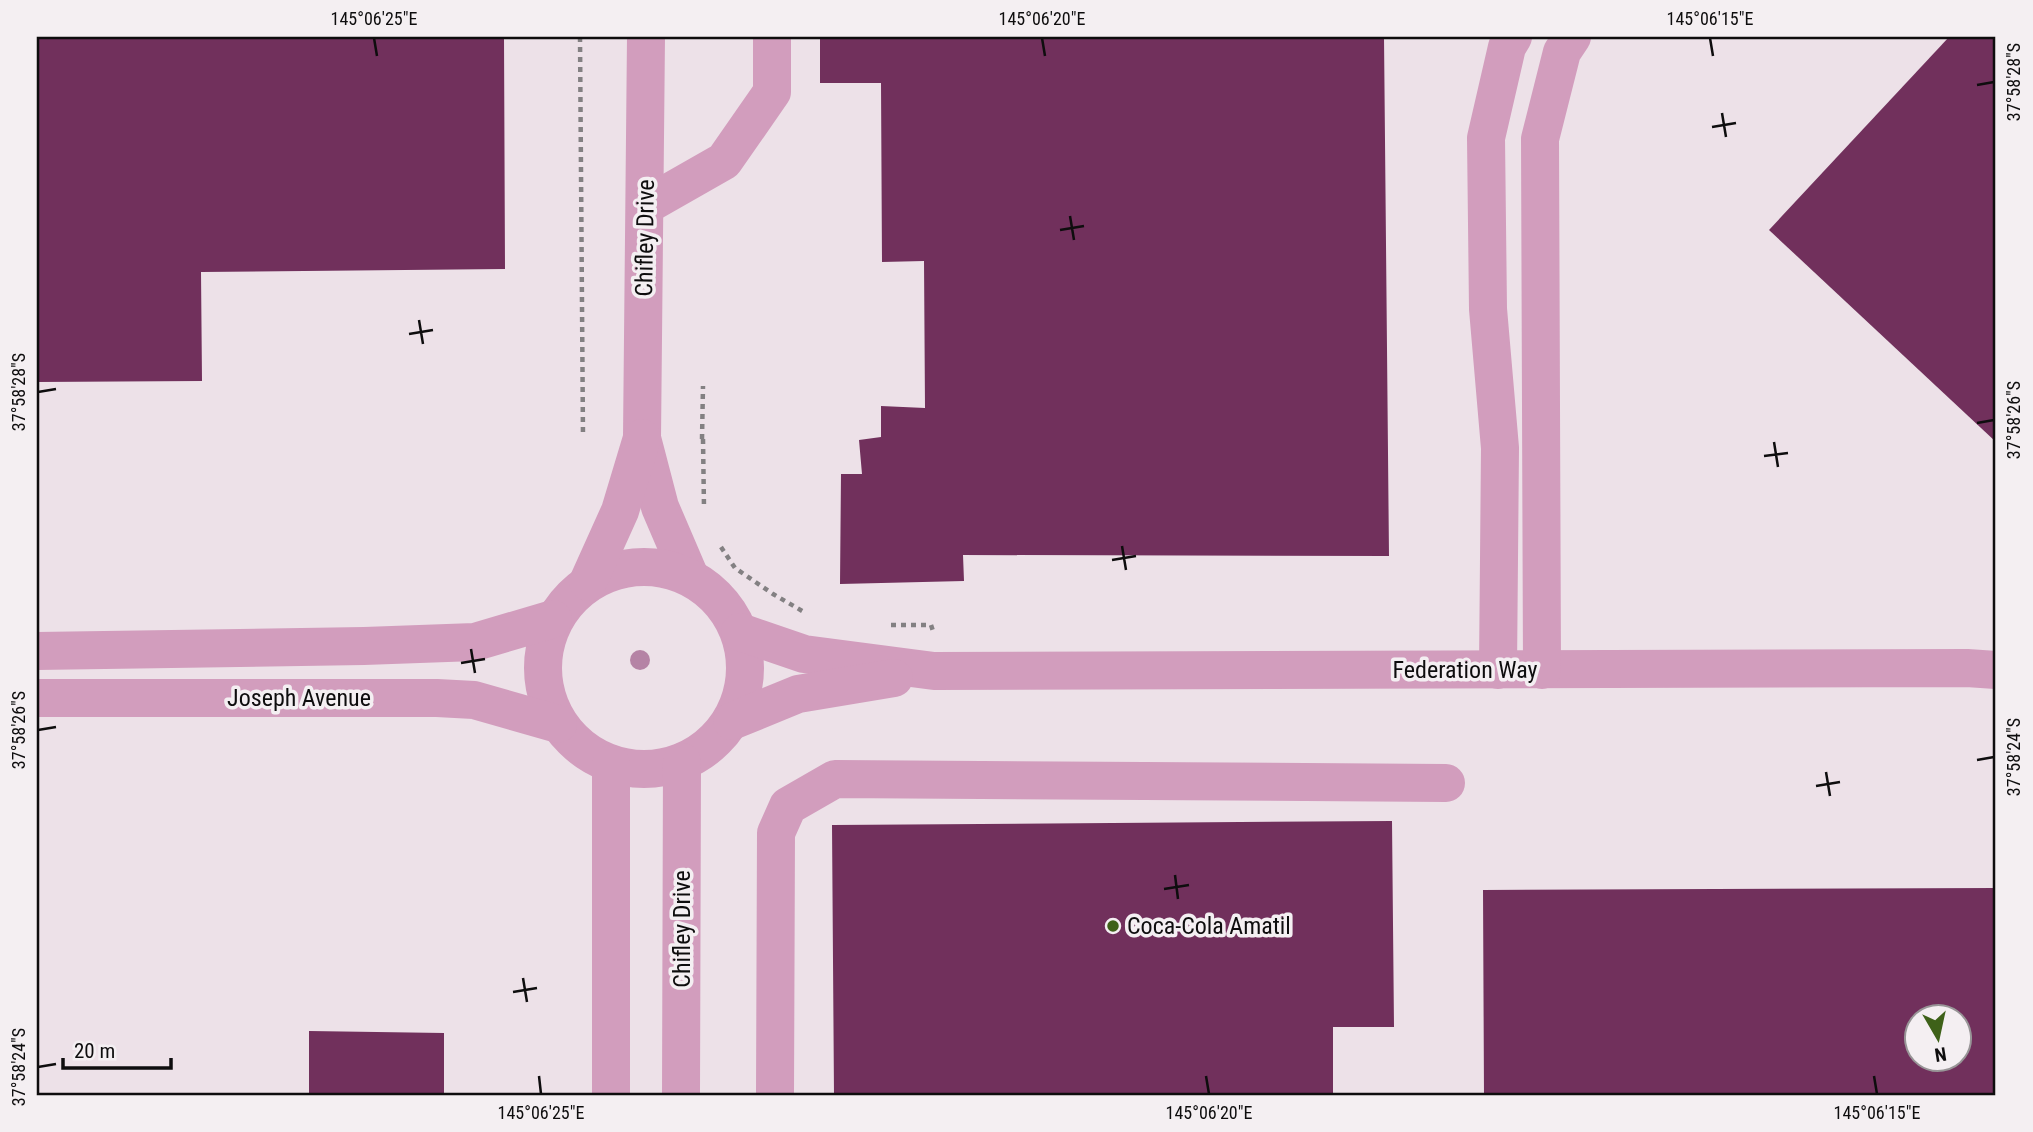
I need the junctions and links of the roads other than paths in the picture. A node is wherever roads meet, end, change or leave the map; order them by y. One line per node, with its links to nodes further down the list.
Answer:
1 (646, 37): 5 (street, Chifley Drive)
2 (772, 37): 5 (street)
3 (1513, 37): 13 (street)
4 (1572, 37): 14 (street)
5 (645, 206): 6 (street, Chifley Drive)
6 (642, 438): 7 (street, Chifley Drive); 8 (street, Chifley Drive)
7 (690, 577): 8 (street); 10 (street)
8 (587, 582): 9 (street)
9 (554, 620): 11 (street, Joseph Avenue); 18 (street)
10 (740, 632): 12 (street, Federation Way); 17 (street)
11 (37, 651)
12 (934, 655): 13 (street, Federation Way); 17 (street, Federation Way)
13 (1498, 670): 14 (street, Federation Way)
14 (1542, 670): 15 (street, Federation Way)
15 (1996, 670)
16 (37, 698): 18 (street, Joseph Avenue)
17 (732, 721): 19 (street)
18 (558, 724): 20 (street)
19 (682, 762): 20 (street); 23 (street, Chifley Drive)
20 (611, 764): 22 (street)
21 (1446, 783): 24 (street)
22 (611, 1095)
23 (681, 1095)
24 (775, 1095)

